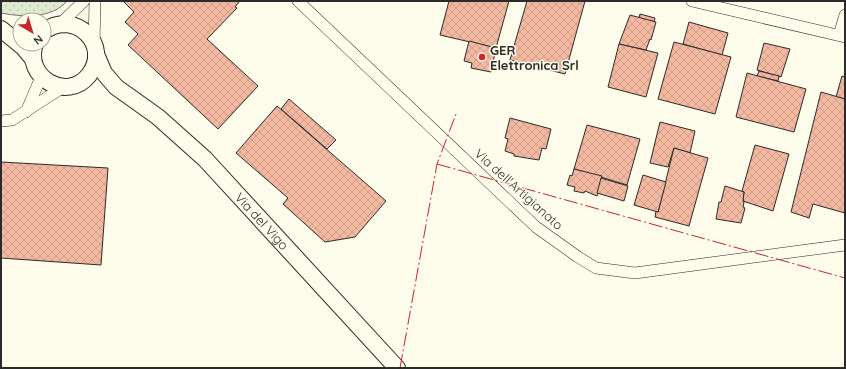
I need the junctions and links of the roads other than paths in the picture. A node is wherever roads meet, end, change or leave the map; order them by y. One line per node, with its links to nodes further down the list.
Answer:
1 (84, 1): 6 (street)
2 (95, 1): 12 (street)
3 (298, 1): 19 (street, Via dell'Artigianato)
4 (692, 1): 10 (street)
5 (845, 15): 10 (street)
6 (52, 25)
7 (52, 27): 12 (street, Via del Vigo)
8 (12, 28): 9 (street)
9 (2, 29): 11 (street)
10 (842, 36)
11 (12, 38)
12 (95, 49): 15 (street); 16 (street, Via del Vigo)
13 (34, 52): 14 (street)
14 (41, 77): 15 (street); 17 (street)
15 (68, 86): 16 (street); 17 (street)
16 (116, 86): 20 (street, Via del Vigo)
17 (26, 112): 18 (street)
18 (1, 121)
19 (845, 245)
20 (397, 368)

